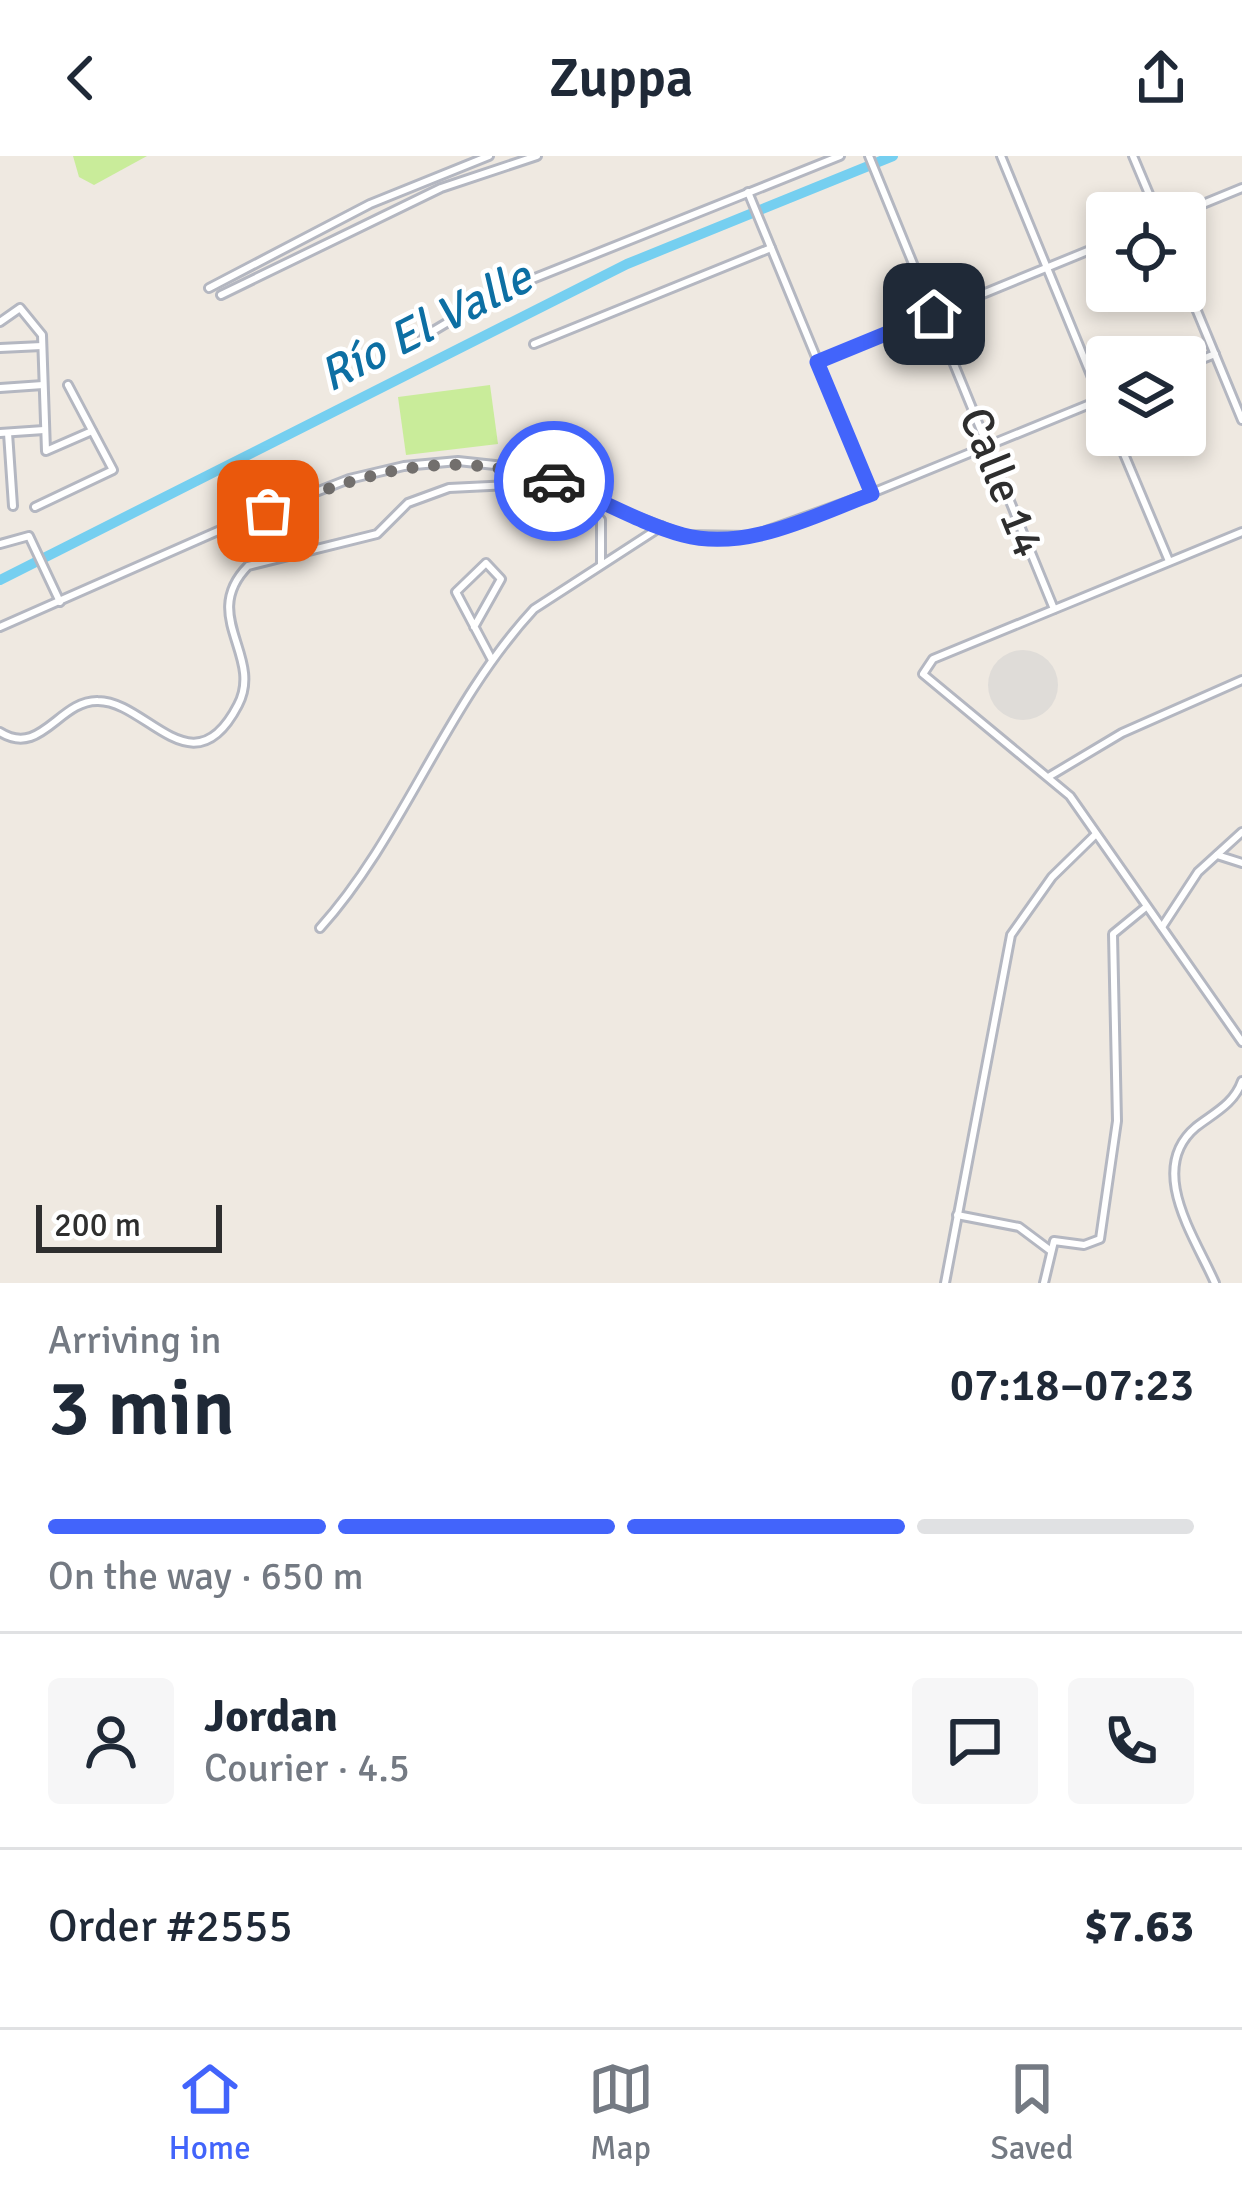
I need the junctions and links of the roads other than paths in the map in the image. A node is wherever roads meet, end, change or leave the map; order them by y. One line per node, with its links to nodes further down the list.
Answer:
1 (489, 156): 14 (street)
2 (537, 156): 15 (street)
3 (840, 156): 8 (street)
4 (869, 156): 17 (street, Calle 14)
5 (1001, 156): 13 (street)
6 (1133, 156): 9 (street)
7 (1242, 188): 10 (street)
8 (748, 192): 11 (street); 19 (street)
9 (1148, 192)
10 (1206, 203)
11 (771, 248): 20 (street); 26 (street)
12 (1086, 252): 13 (street)
13 (1044, 269): 17 (street); 25 (street)
14 (209, 288)
15 (221, 295)
16 (1198, 312): 23 (street)
17 (934, 314): 26 (street); 35 (street, Calle 14)
18 (0, 322): 21 (street)
19 (423, 337)
20 (534, 344)
21 (42, 346): 22 (street); 27 (street)
22 (0, 348)
23 (1215, 354): 24 (street); 31 (street)
24 (1206, 358)
25 (1086, 360)
26 (817, 362): 38 (street)
27 (43, 385): 29 (street); 32 (street)
28 (68, 386): 33 (street)
29 (0, 388)
30 (1086, 406): 35 (street)
31 (1242, 420)
32 (44, 430): 33 (street); 34 (street)
33 (92, 431): 41 (street)
34 (4, 433): 39 (street)
35 (987, 446): 38 (street); 48 (street, Calle 14)
36 (1125, 456): 45 (street)
37 (574, 489): 40 (street); 42 (street); 47 (street)
38 (872, 494): 42 (street)
39 (13, 506)
40 (587, 506): 46 (street); 53 (street)
41 (35, 507)
42 (662, 526): 46 (street)
43 (1242, 532): 45 (street)
44 (0, 544): 47 (street)
45 (1169, 561): 48 (street)
46 (601, 564): 51 (street)
47 (60, 602): 49 (street)
48 (1054, 609): 54 (street)
49 (0, 627)
50 (474, 627): 50 (street); 51 (street)
51 (492, 660): 60 (street)
52 (1242, 680): 54 (street)
53 (0, 732)
54 (1050, 776): 56 (street)
55 (1242, 832): 57 (street)
56 (1095, 835): 59 (street); 64 (street)
57 (1217, 855): 58 (street); 61 (street)
58 (1242, 863)
59 (1147, 906): 61 (street); 65 (street)
60 (320, 928)
61 (1162, 928): 62 (street)
62 (1242, 1042)
63 (1242, 1082): 68 (street)
64 (957, 1215): 65 (street); 66 (street)
65 (1051, 1251): 67 (street)
66 (945, 1283)
67 (1044, 1283)
68 (1215, 1283)

